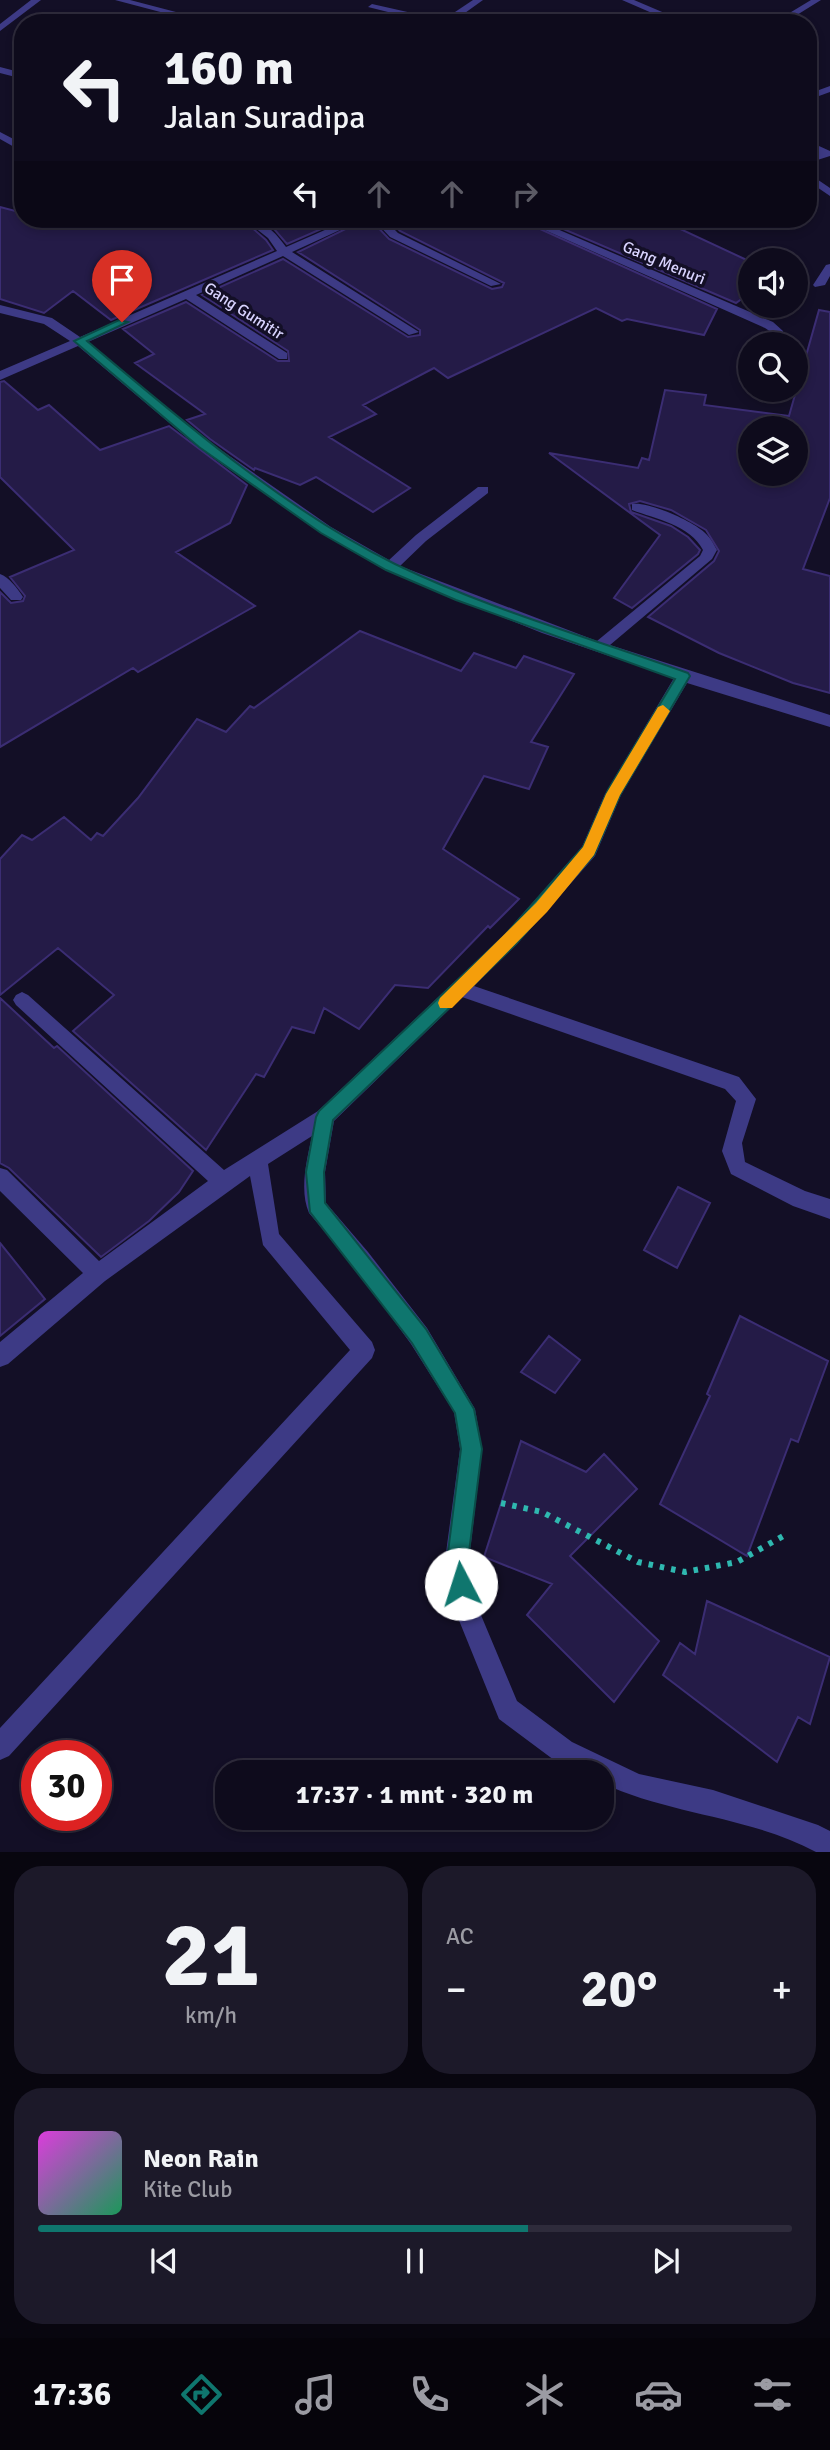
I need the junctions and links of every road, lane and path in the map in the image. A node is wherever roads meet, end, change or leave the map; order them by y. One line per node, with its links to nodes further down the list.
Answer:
1 (37, 0): 7 (street)
2 (119, 0): 8 (street)
3 (480, 0): 10 (street)
4 (626, 0): 11 (street)
5 (817, 0): 12 (street)
6 (372, 7): 9 (street)
7 (19, 14)
8 (177, 14)
9 (404, 14)
10 (459, 14)
11 (661, 14)
12 (793, 14)
13 (0, 17): 14 (street)
14 (12, 19): 15 (street)
15 (0, 28)
16 (817, 149): 17 (street)
17 (817, 157)
18 (261, 228): 22 (street)
19 (339, 228): 22 (street)
20 (387, 228): 24 (street)
21 (546, 228): 29 (street, Gang Menuri)
22 (284, 252): 26 (street); 28 (street)
23 (830, 267): 25 (street)
24 (495, 284)
25 (819, 285)
26 (187, 293): 30 (street); 31 (street, Gang Gumitir)
27 (0, 309): 30 (street)
28 (413, 332)
29 (777, 332)
30 (79, 341): 32 (street); 35 (street)
31 (283, 356)
32 (0, 376)
33 (483, 490): 35 (street)
34 (637, 507): 38 (street)
35 (390, 567): 38 (street)
36 (0, 579): 37 (street)
37 (16, 597)
38 (600, 646): 39 (street)
39 (683, 676): 40 (street); 41 (street)
40 (830, 721)
41 (460, 989): 43 (street); 47 (street)
42 (22, 1000): 46 (street)
43 (325, 1117): 44 (street); 50 (street)
44 (257, 1160): 46 (street); 52 (street)
45 (0, 1177): 48 (street)
46 (223, 1182): 48 (street)
47 (830, 1209)
48 (98, 1274): 49 (street)
49 (0, 1356)
50 (466, 1495): 51 (path); 53 (street)
51 (786, 1535)
52 (0, 1747)
53 (830, 1845)

